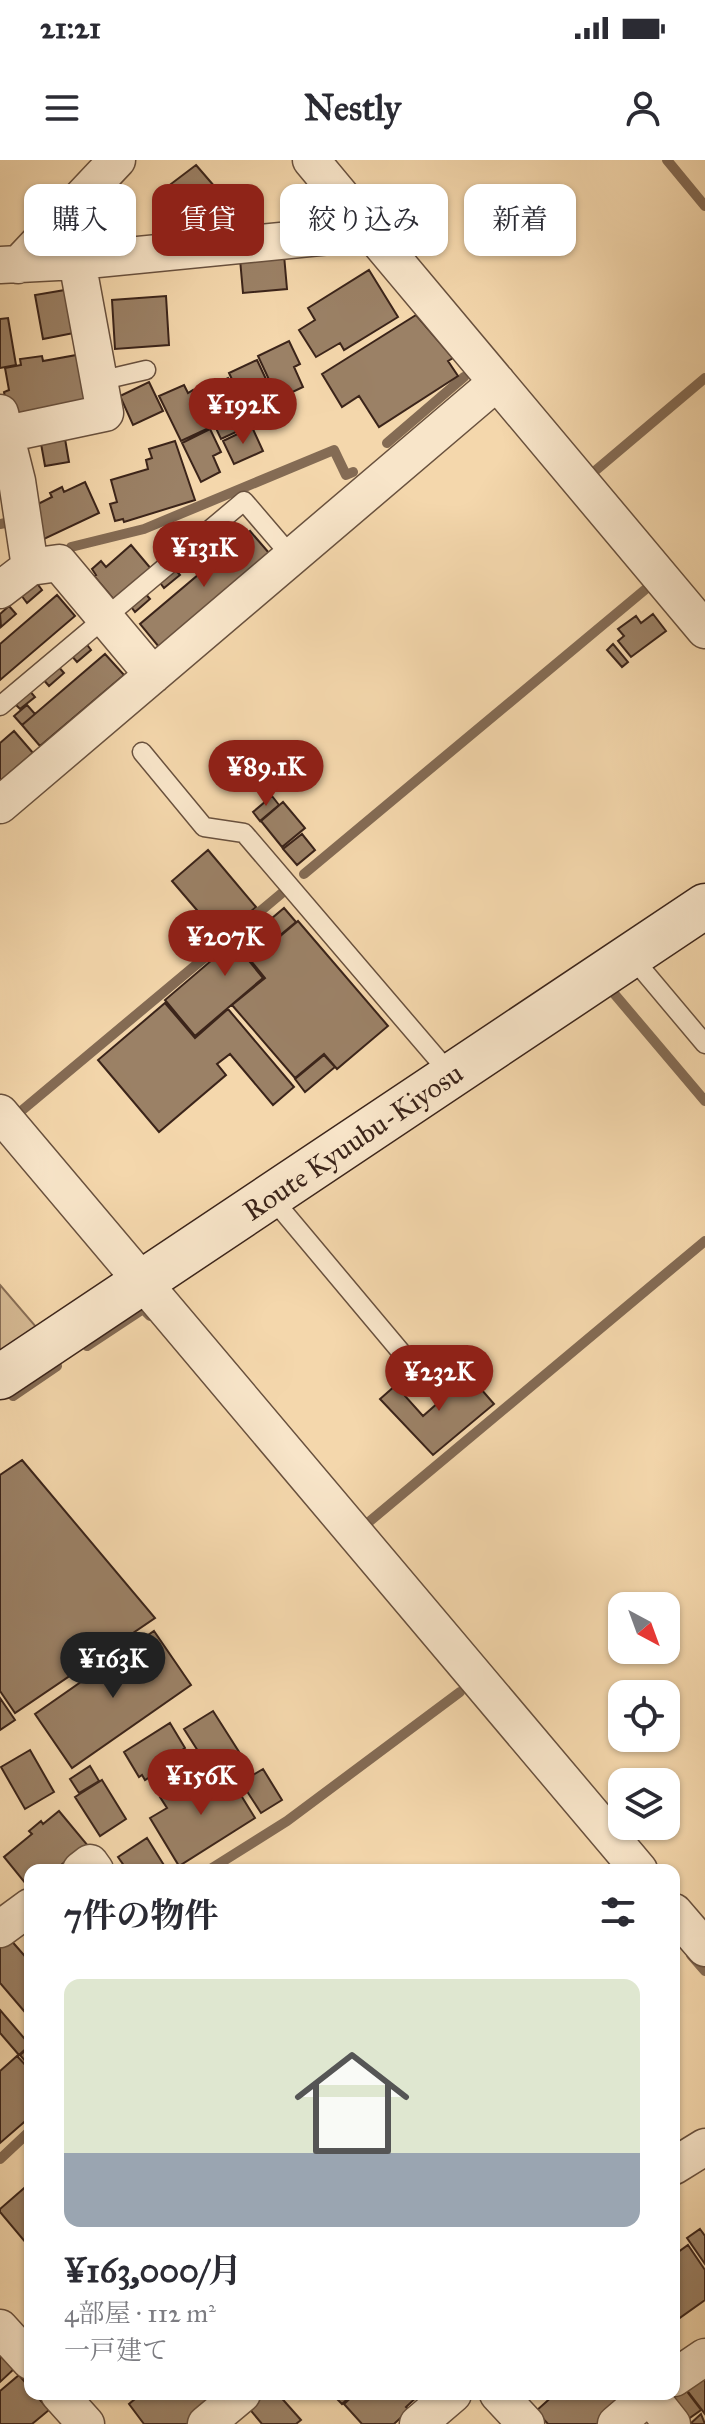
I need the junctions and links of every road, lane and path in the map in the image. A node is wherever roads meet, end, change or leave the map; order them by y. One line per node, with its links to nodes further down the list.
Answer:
1 (117, 160): 7 (street)
2 (311, 160): 3 (street)
3 (331, 184)
4 (280, 241): 6 (street)
5 (391, 256): 10 (street)
6 (77, 261): 7 (street); 9 (street)
7 (9, 265)
8 (146, 370): 9 (lane)
9 (99, 381): 11 (street)
10 (497, 382): 12 (street); 16 (street)
11 (3, 424): 13 (street)
12 (292, 557): 15 (lane); 17 (street)
13 (30, 567): 14 (street); 15 (street)
14 (0, 590)
15 (105, 618): 17 (street); 18 (lane)
16 (705, 630)
17 (153, 675): 20 (street)
18 (0, 706)
19 (142, 752): 24 (lane)
20 (0, 805)
21 (705, 906): 22 (main road, Route Kyuubu-Kiyosu)
22 (631, 956): 23 (lane); 24 (main road, Route Kyuubu-Kiyosu)
23 (705, 1044)
24 (452, 1076): 26 (main road, Route Kyuubu-Kiyosu)
25 (0, 1113): 27 (street)
26 (271, 1197): 27 (main road, Route Kyuubu-Kiyosu); 29 (lane)
27 (143, 1283): 28 (main road, Route Kyuubu-Kiyosu); 30 (street)
28 (0, 1377)
29 (427, 1383)
30 (634, 1864)
31 (24, 1911): 33 (street)
32 (680, 1919): 34 (street)
33 (0, 1929)
34 (705, 1948)
35 (705, 2147): 36 (street)
36 (680, 2162)
37 (0, 2328): 38 (street)
38 (24, 2354)
39 (705, 2357): 40 (street)
40 (680, 2374)
41 (235, 2400): 46 (street)
42 (446, 2400): 47 (street)
43 (504, 2400): 48 (street)
44 (645, 2400): 49 (street)
45 (662, 2400): 50 (street)
46 (206, 2424)
47 (418, 2424)
48 (526, 2424)
49 (616, 2424)
50 (672, 2424)

